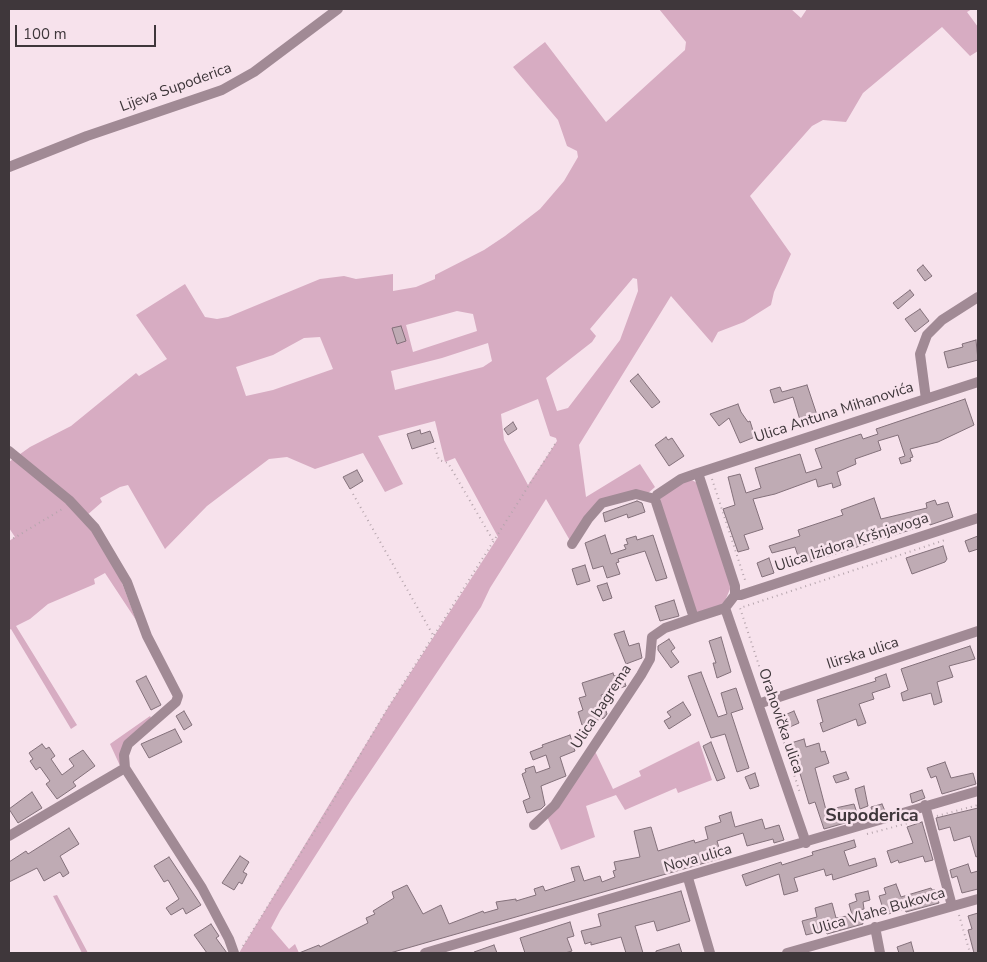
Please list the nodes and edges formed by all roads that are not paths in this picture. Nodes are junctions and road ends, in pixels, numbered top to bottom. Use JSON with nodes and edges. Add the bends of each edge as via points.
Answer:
{"nodes":[{"id":1,"x":338,"y":9,"type":"edge"},
{"id":2,"x":9,"y":168,"type":"edge"},
{"id":3,"x":978,"y":297,"type":"edge"},
{"id":4,"x":978,"y":382,"type":"edge"},
{"id":5,"x":926,"y":399,"type":"junction"},
{"id":6,"x":9,"y":451,"type":"edge"},
{"id":7,"x":698,"y":473,"type":"junction"},
{"id":8,"x":655,"y":499,"type":"junction"},
{"id":9,"x":978,"y":518,"type":"edge"},
{"id":10,"x":572,"y":544,"type":"dead end"},
{"id":11,"x":735,"y":595,"type":"junction"},
{"id":12,"x":725,"y":608,"type":"junction"},
{"id":13,"x":694,"y":618,"type":"junction"},
{"id":14,"x":978,"y":631,"type":"edge"},
{"id":15,"x":758,"y":704,"type":"junction"},
{"id":16,"x":121,"y":771,"type":"junction"},
{"id":17,"x":978,"y":791,"type":"edge"},
{"id":18,"x":925,"y":805,"type":"junction"},
{"id":19,"x":534,"y":825,"type":"dead end"},
{"id":20,"x":9,"y":836,"type":"edge"},
{"id":21,"x":806,"y":843,"type":"junction"},
{"id":22,"x":688,"y":878,"type":"junction"},
{"id":23,"x":978,"y":899,"type":"edge"},
{"id":24,"x":955,"y":909,"type":"junction"},
{"id":25,"x":876,"y":927,"type":"junction"},
{"id":26,"x":238,"y":951,"type":"edge"},
{"id":27,"x":425,"y":953,"type":"edge"},
{"id":28,"x":710,"y":953,"type":"edge"},
{"id":29,"x":787,"y":953,"type":"edge"},
{"id":30,"x":880,"y":953,"type":"edge"}],
"edges":[{"from":1,"to":2,"type":"street","name":"Lijeva Supoderica","via":[[254,72],[222,90],[87,136]]},
{"from":3,"to":5,"type":"street","via":[[942,320],[927,335],[920,354]]},
{"from":4,"to":5,"type":"street","name":"Ulica Antuna Mihanovića"},
{"from":5,"to":7,"type":"street","name":"Ulica Antuna Mihanovića"},
{"from":6,"to":16,"type":"street","via":[[76,507],[95,528],[127,582],[147,636],[178,696],[176,702],[128,744]]},
{"from":7,"to":8,"type":"street","via":[[657,494]]},
{"from":7,"to":11,"type":"street","via":[[733,578]]},
{"from":8,"to":10,"type":"street","via":[[636,494],[602,504]]},
{"from":8,"to":13,"type":"street"},
{"from":9,"to":11,"type":"street","name":"Ulica Izidora Kršnjavoga"},
{"from":11,"to":12,"type":"street"},
{"from":12,"to":13,"type":"street"},
{"from":12,"to":15,"type":"street","name":"Orahovička ulica"},
{"from":13,"to":19,"type":"street","name":"Ulica bagrema","via":[[665,628],[652,637],[650,659],[642,675],[555,805]]},
{"from":14,"to":15,"type":"street","name":"Ilirska ulica"},
{"from":15,"to":21,"type":"street","name":"Orahovička ulica"},
{"from":16,"to":20,"type":"street"},
{"from":16,"to":26,"type":"street","via":[[202,888]]},
{"from":17,"to":18,"type":"street","name":"Nova ulica"},
{"from":18,"to":21,"type":"street","name":"Nova ulica"},
{"from":18,"to":24,"type":"street"},
{"from":21,"to":22,"type":"street","name":"Nova ulica"},
{"from":22,"to":27,"type":"street","name":"Nova ulica"},
{"from":22,"to":28,"type":"street"},
{"from":23,"to":24,"type":"street","name":"Ulica Vlahe Bukovca"},
{"from":24,"to":25,"type":"street","name":"Ulica Vlahe Bukovca"},
{"from":25,"to":29,"type":"street","name":"Ulica Vlahe Bukovca"},
{"from":25,"to":30,"type":"street"}]}
